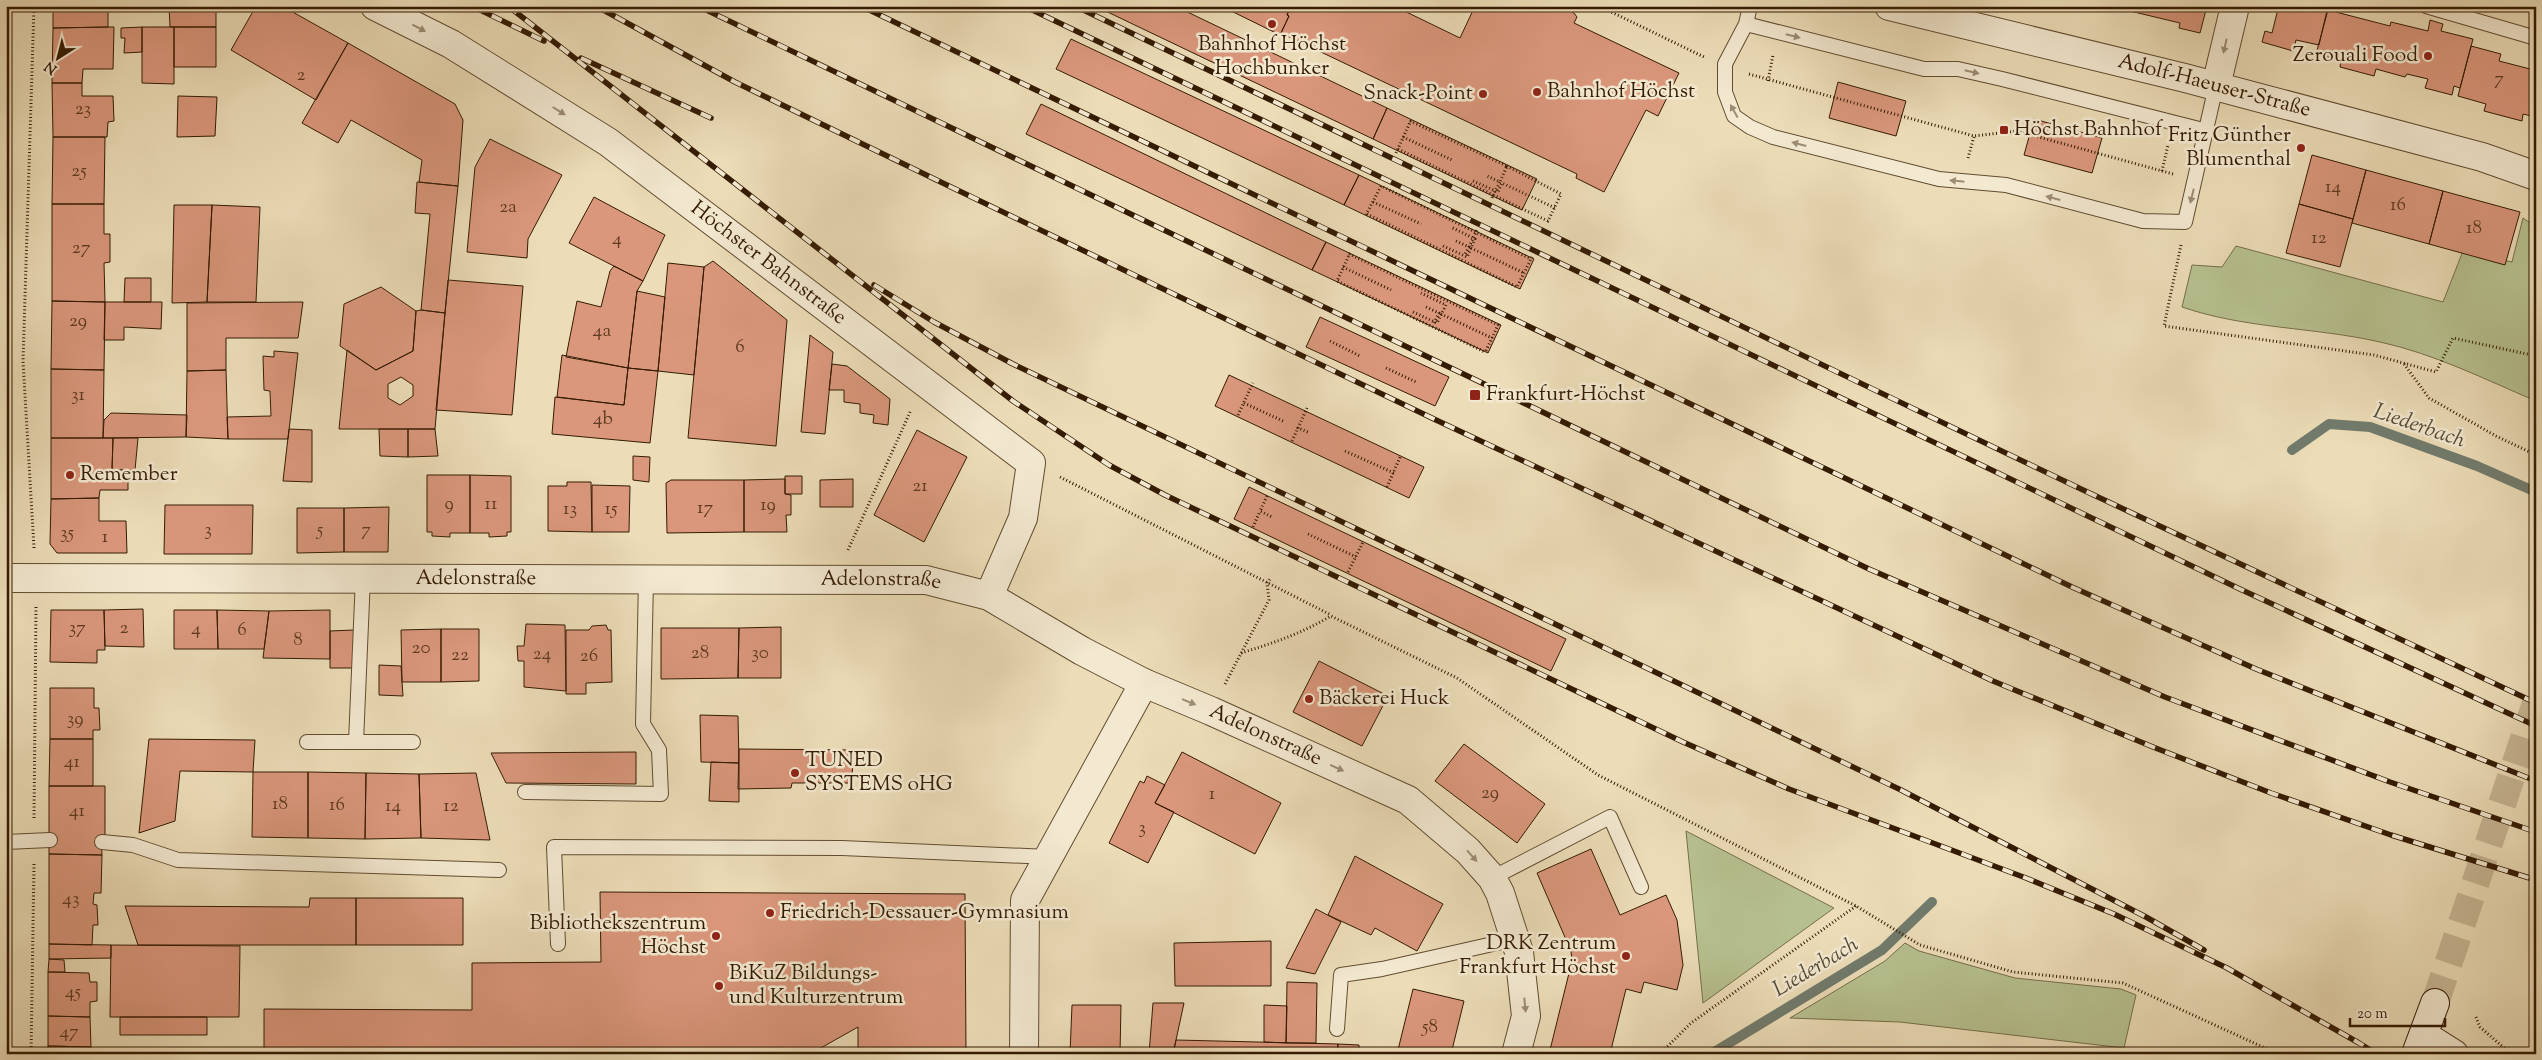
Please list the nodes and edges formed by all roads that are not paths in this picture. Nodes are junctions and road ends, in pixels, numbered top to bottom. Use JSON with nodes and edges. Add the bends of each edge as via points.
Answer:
{"nodes":[{"id":1,"x":376,"y":6,"type":"edge"},
{"id":2,"x":1750,"y":6,"type":"edge"},
{"id":3,"x":1889,"y":6,"type":"edge"},
{"id":4,"x":2235,"y":6,"type":"edge"},
{"id":5,"x":2426,"y":6,"type":"edge"},
{"id":6,"x":1746,"y":24,"type":"junction"},
{"id":7,"x":2536,"y":38,"type":"edge"},
{"id":8,"x":2216,"y":86,"type":"junction"},
{"id":9,"x":2207,"y":131,"type":"junction"},
{"id":10,"x":2536,"y":176,"type":"edge"},
{"id":11,"x":363,"y":577,"type":"junction"},
{"id":12,"x":6,"y":578,"type":"edge"},
{"id":13,"x":646,"y":579,"type":"junction"},
{"id":14,"x":989,"y":596,"type":"junction"},
{"id":15,"x":1144,"y":683,"type":"junction"},
{"id":16,"x":307,"y":742,"type":"dead end"},
{"id":17,"x":356,"y":742,"type":"junction"},
{"id":18,"x":414,"y":742,"type":"dead end"},
{"id":19,"x":526,"y":792,"type":"dead end"},
{"id":20,"x":50,"y":840,"type":"dead end"},
{"id":21,"x":6,"y":842,"type":"edge"},
{"id":22,"x":102,"y":842,"type":"dead end"},
{"id":23,"x":1049,"y":857,"type":"junction"},
{"id":24,"x":499,"y":870,"type":"dead end"},
{"id":25,"x":1492,"y":878,"type":"junction"},
{"id":26,"x":1641,"y":888,"type":"dead end"},
{"id":27,"x":1515,"y":939,"type":"junction"},
{"id":28,"x":558,"y":944,"type":"dead end"},
{"id":29,"x":2435,"y":1003,"type":"tunnel mouth"},
{"id":30,"x":1337,"y":1029,"type":"dead end"},
{"id":31,"x":2420,"y":1045,"type":"edge"},
{"id":32,"x":1024,"y":1054,"type":"edge"},
{"id":33,"x":1516,"y":1054,"type":"edge"},
{"id":34,"x":2454,"y":1054,"type":"edge"}],
"edges":[{"from":1,"to":14,"type":"street","name":"Höchster Bahnstraße","one_way":true,"via":[[451,44],[608,142],[1031,463],[1024,518]]},
{"from":2,"to":6,"type":"lane"},
{"from":3,"to":8,"type":"street","name":"Adolf-Haeuser-Straße"},
{"from":4,"to":8,"type":"street","one_way":true},
{"from":5,"to":7,"type":"lane"},
{"from":6,"to":9,"type":"lane","one_way":true,"via":[[1924,69],[1958,69],[2002,79]]},
{"from":9,"to":6,"type":"lane","one_way":true,"via":[[2185,222],[2142,221],[2006,185],[1939,179],[1773,137],[1734,116],[1725,92],[1725,64]]},
{"from":8,"to":9,"type":"lane"},
{"from":8,"to":10,"type":"street","name":"Adolf-Haeuser-Straße","via":[[2482,157]]},
{"from":11,"to":12,"type":"street","name":"Adelonstraße"},
{"from":11,"to":13,"type":"street","name":"Adelonstraße"},
{"from":11,"to":17,"type":"lane"},
{"from":13,"to":14,"type":"street","name":"Adelonstraße","via":[[926,580]]},
{"from":13,"to":19,"type":"lane","via":[[643,724],[659,750],[661,794]]},
{"from":14,"to":15,"type":"street","name":"Adelonstraße"},
{"from":15,"to":23,"type":"street"},
{"from":15,"to":25,"type":"street","name":"Adelonstraße","one_way":true,"via":[[1408,800],[1468,851]]},
{"from":16,"to":17,"type":"lane"},
{"from":17,"to":18,"type":"lane"},
{"from":20,"to":21,"type":"lane"},
{"from":22,"to":24,"type":"lane","via":[[133,845],[178,860]]},
{"from":23,"to":28,"type":"lane","via":[[842,848],[554,847]]},
{"from":23,"to":32,"type":"street","via":[[1025,900]]},
{"from":25,"to":26,"type":"lane","via":[[1610,817]]},
{"from":25,"to":27,"type":"street","name":"Adelonstraße"},
{"from":27,"to":30,"type":"lane","via":[[1341,975]]},
{"from":27,"to":33,"type":"street","name":"Adelonstraße","one_way":true,"via":[[1526,1016]]},
{"from":29,"to":31,"type":"street"},
{"from":31,"to":34,"type":"street"}]}
